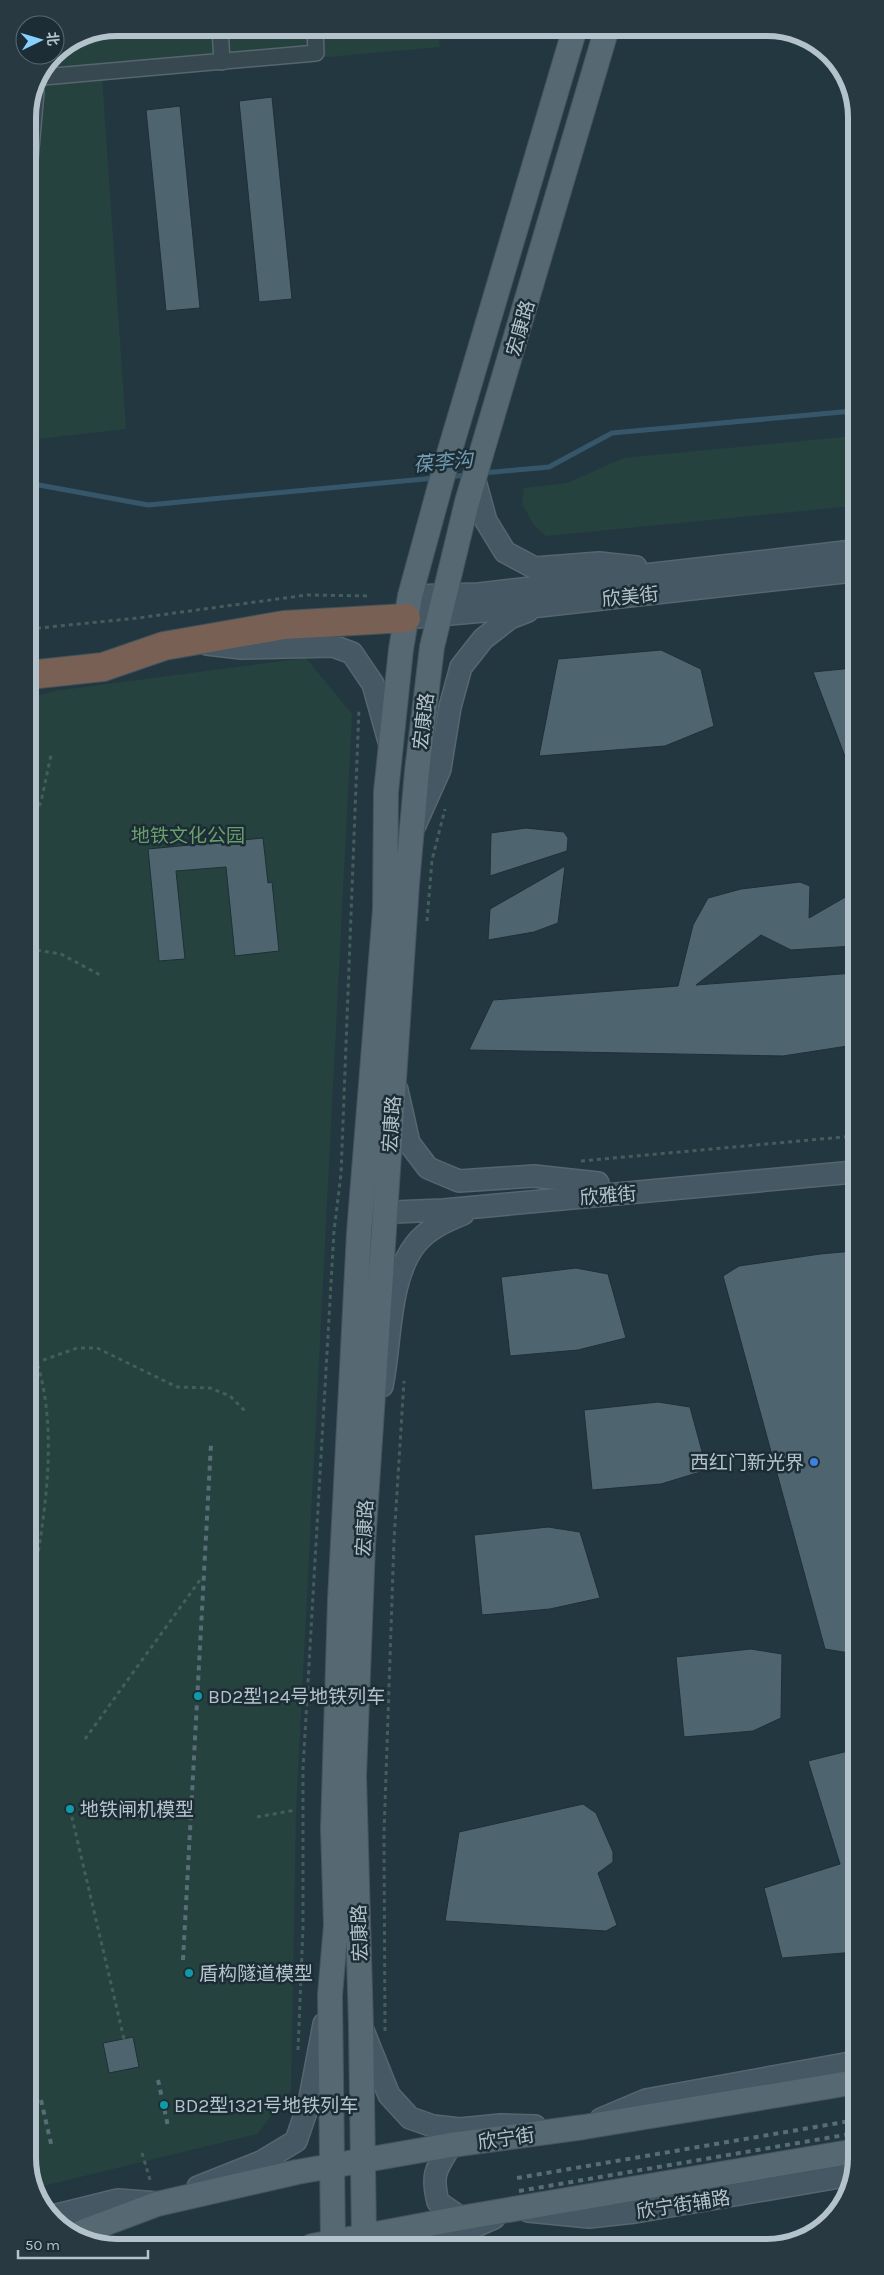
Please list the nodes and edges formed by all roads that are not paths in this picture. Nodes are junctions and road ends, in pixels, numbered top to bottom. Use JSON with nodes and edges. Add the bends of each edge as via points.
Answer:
{"nodes":[{"id":1,"x":220,"y":36,"type":"edge"},
{"id":2,"x":315,"y":36,"type":"edge"},
{"id":3,"x":573,"y":36,"type":"edge"},
{"id":4,"x":605,"y":36,"type":"edge"},
{"id":5,"x":222,"y":62,"type":"junction"},
{"id":6,"x":48,"y":77,"type":"edge"},
{"id":7,"x":471,"y":492,"type":"junction"},
{"id":8,"x":848,"y":552,"type":"edge"},
{"id":9,"x":670,"y":572,"type":"junction"},
{"id":10,"x":848,"y":572,"type":"edge"},
{"id":11,"x":442,"y":604,"type":"junction"},
{"id":12,"x":540,"y":606,"type":"junction"},
{"id":13,"x":408,"y":607,"type":"junction"},
{"id":14,"x":192,"y":642,"type":"junction"},
{"id":15,"x":36,"y":674,"type":"edge"},
{"id":16,"x":391,"y":748,"type":"junction"},
{"id":17,"x":411,"y":835,"type":"junction"},
{"id":18,"x":394,"y":1074,"type":"junction"},
{"id":19,"x":848,"y":1159,"type":"edge"},
{"id":20,"x":848,"y":1173,"type":"edge"},
{"id":21,"x":598,"y":1183,"type":"junction"},
{"id":22,"x":479,"y":1207,"type":"junction"},
{"id":23,"x":386,"y":1208,"type":"junction"},
{"id":24,"x":361,"y":1209,"type":"junction"},
{"id":25,"x":369,"y":1455,"type":"junction"},
{"id":26,"x":330,"y":1995,"type":"junction"},
{"id":27,"x":362,"y":2026,"type":"junction"},
{"id":28,"x":848,"y":2063,"type":"edge"},
{"id":29,"x":848,"y":2083,"type":"edge"},
{"id":30,"x":584,"y":2127,"type":"junction"},
{"id":31,"x":451,"y":2145,"type":"junction"},
{"id":32,"x":848,"y":2152,"type":"edge"},
{"id":33,"x":361,"y":2160,"type":"junction"},
{"id":34,"x":333,"y":2166,"type":"junction"},
{"id":35,"x":845,"y":2176,"type":"edge"},
{"id":36,"x":706,"y":2177,"type":"junction"},
{"id":37,"x":801,"y":2184,"type":"junction"},
{"id":38,"x":157,"y":2204,"type":"junction"},
{"id":39,"x":515,"y":2210,"type":"junction"},
{"id":40,"x":60,"y":2214,"type":"edge"},
{"id":41,"x":461,"y":2218,"type":"junction"},
{"id":42,"x":83,"y":2232,"type":"edge"},
{"id":43,"x":327,"y":2239,"type":"edge"},
{"id":44,"x":364,"y":2239,"type":"edge"},
{"id":45,"x":372,"y":2239,"type":"edge"},
{"id":46,"x":446,"y":2239,"type":"edge"}],
"edges":[{"from":1,"to":5,"type":"street"},
{"from":2,"to":5,"type":"street","via":[[316,53]]},
{"from":3,"to":13,"type":"main road","name":"宏康路","via":[[434,506]]},
{"from":4,"to":7,"type":"main road","name":"宏康路"},
{"from":5,"to":6,"type":"street"},
{"from":7,"to":9,"type":"street","via":[[506,552],[535,568],[599,563]]},
{"from":7,"to":11,"type":"main road","name":"宏康路"},
{"from":8,"to":9,"type":"street","name":"欣美街"},
{"from":9,"to":11,"type":"street","name":"欣美街","via":[[479,594]]},
{"from":10,"to":12,"type":"street","name":"欣美街"},
{"from":11,"to":12,"type":"street","name":"欣美街"},
{"from":11,"to":13,"type":"street","name":"欣美街"},
{"from":11,"to":17,"type":"main road","name":"宏康路","via":[[430,666]]},
{"from":12,"to":17,"type":"street","via":[[510,618],[483,639],[461,667],[450,707],[440,769]]},
{"from":13,"to":14,"type":"highway"},
{"from":13,"to":16,"type":"main road","name":"宏康路"},
{"from":14,"to":15,"type":"highway","via":[[164,646],[103,666]]},
{"from":14,"to":16,"type":"street","via":[[241,648],[333,646],[352,653],[373,684]]},
{"from":16,"to":24,"type":"main road","name":"宏康路","via":[[386,792],[384,910]]},
{"from":17,"to":18,"type":"main road","name":"宏康路"},
{"from":18,"to":21,"type":"street","via":[[409,1143],[428,1168],[459,1182],[534,1176]]},
{"from":18,"to":23,"type":"main road","name":"宏康路"},
{"from":19,"to":21,"type":"street","name":"欣雅街"},
{"from":20,"to":22,"type":"street","name":"欣雅街"},
{"from":21,"to":23,"type":"street","name":"欣雅街"},
{"from":22,"to":23,"type":"street","name":"欣雅街"},
{"from":22,"to":25,"type":"street","via":[[440,1223],[416,1243],[404,1261],[394,1300],[386,1368]]},
{"from":23,"to":24,"type":"street","name":"欣雅街"},
{"from":23,"to":25,"type":"main road","name":"宏康路"},
{"from":24,"to":26,"type":"main road","name":"宏康路","via":[[340,1600],[334,1829],[336,1925]]},
{"from":25,"to":27,"type":"main road","name":"宏康路","via":[[354,1776]]},
{"from":26,"to":34,"type":"main road","name":"宏康路"},
{"from":26,"to":38,"type":"street","via":[[309,2103],[296,2141],[261,2162]]},
{"from":27,"to":30,"type":"street","via":[[389,2095],[410,2118],[433,2126],[460,2129],[501,2125]]},
{"from":27,"to":33,"type":"main road","name":"宏康路"},
{"from":28,"to":30,"type":"street","via":[[646,2100]]},
{"from":29,"to":30,"type":"main road","name":"欣宁街"},
{"from":30,"to":31,"type":"main road","name":"欣宁街"},
{"from":31,"to":33,"type":"main road","name":"欣宁街"},
{"from":31,"to":41,"type":"street","via":[[435,2171],[435,2189],[438,2202]]},
{"from":32,"to":36,"type":"main road"},
{"from":33,"to":34,"type":"main road","name":"欣宁街"},
{"from":33,"to":44,"type":"main road","name":"宏康路"},
{"from":34,"to":38,"type":"main road","name":"欣宁街"},
{"from":34,"to":43,"type":"main road","name":"宏康路"},
{"from":35,"to":37,"type":"street","name":"欣宁街辅路"},
{"from":36,"to":37,"type":"street"},
{"from":36,"to":39,"type":"main road"},
{"from":37,"to":39,"type":"street","name":"欣宁街辅路","via":[[589,2217]]},
{"from":38,"to":40,"type":"street","name":"欣宁街","via":[[118,2200]]},
{"from":38,"to":42,"type":"main road","name":"欣宁街"},
{"from":39,"to":41,"type":"main road"},
{"from":39,"to":46,"type":"street"},
{"from":41,"to":45,"type":"main road"}]}
